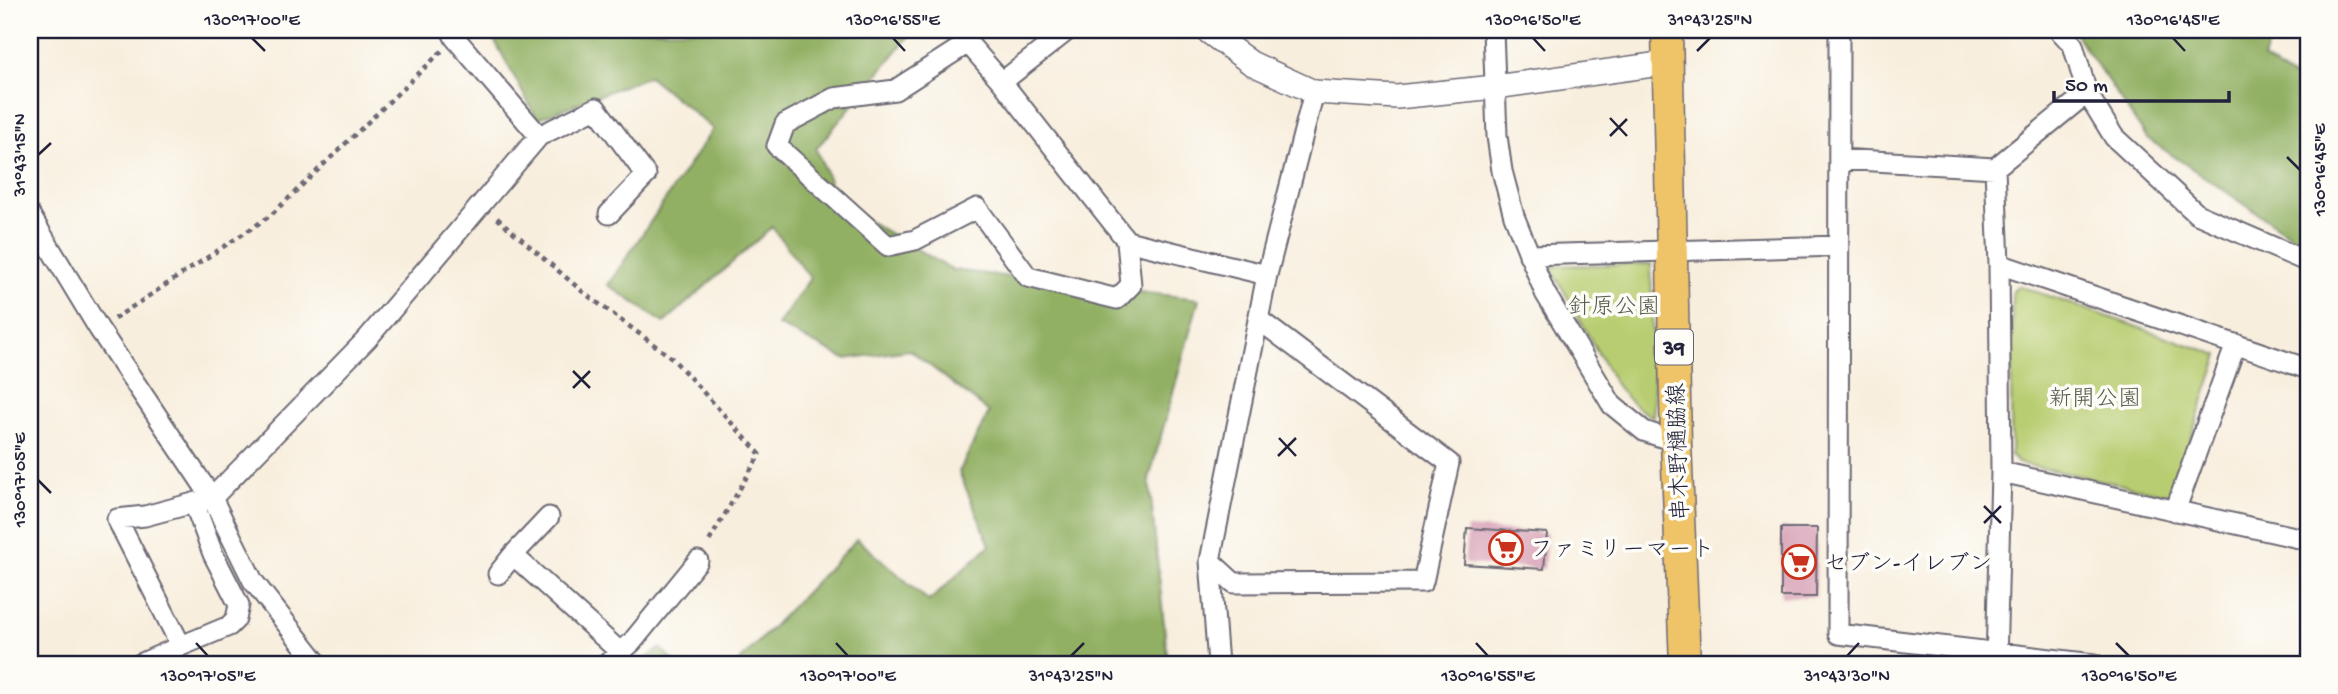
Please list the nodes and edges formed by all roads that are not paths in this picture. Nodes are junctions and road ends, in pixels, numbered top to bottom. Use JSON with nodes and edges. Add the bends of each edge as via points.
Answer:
{"nodes":[{"id":1,"x":1068,"y":30,"type":"edge"},
{"id":2,"x":1206,"y":30,"type":"edge"},
{"id":3,"x":1493,"y":30,"type":"edge"},
{"id":4,"x":1667,"y":30,"type":"edge"},
{"id":5,"x":1839,"y":30,"type":"edge"},
{"id":6,"x":2059,"y":30,"type":"edge"},
{"id":7,"x":453,"y":34,"type":"edge"},
{"id":8,"x":1667,"y":63,"type":"junction"},
{"id":9,"x":1002,"y":82,"type":"junction"},
{"id":10,"x":1495,"y":87,"type":"junction"},
{"id":11,"x":1314,"y":92,"type":"junction"},
{"id":12,"x":2087,"y":93,"type":"junction"},
{"id":13,"x":539,"y":136,"type":"junction"},
{"id":14,"x":1839,"y":159,"type":"junction"},
{"id":15,"x":1995,"y":168,"type":"junction"},
{"id":16,"x":609,"y":214,"type":"dead end"},
{"id":17,"x":30,"y":215,"type":"edge"},
{"id":18,"x":1127,"y":241,"type":"junction"},
{"id":19,"x":1838,"y":246,"type":"junction"},
{"id":20,"x":1672,"y":251,"type":"junction"},
{"id":21,"x":1529,"y":255,"type":"junction"},
{"id":22,"x":2308,"y":262,"type":"edge"},
{"id":23,"x":1999,"y":264,"type":"junction"},
{"id":24,"x":1267,"y":275,"type":"junction"},
{"id":25,"x":1258,"y":319,"type":"junction"},
{"id":26,"x":2236,"y":344,"type":"junction"},
{"id":27,"x":2308,"y":369,"type":"edge"},
{"id":28,"x":1676,"y":442,"type":"junction"},
{"id":29,"x":2001,"y":472,"type":"junction"},
{"id":30,"x":203,"y":500,"type":"junction"},
{"id":31,"x":2175,"y":511,"type":"junction"},
{"id":32,"x":549,"y":517,"type":"dead end"},
{"id":33,"x":2308,"y":540,"type":"edge"},
{"id":34,"x":513,"y":555,"type":"junction"},
{"id":35,"x":698,"y":561,"type":"road end"},
{"id":36,"x":1210,"y":561,"type":"junction"},
{"id":37,"x":498,"y":574,"type":"dead end"},
{"id":38,"x":181,"y":646,"type":"junction"},
{"id":39,"x":614,"y":658,"type":"edge"},
{"id":40,"x":1997,"y":658,"type":"edge"},
{"id":41,"x":140,"y":664,"type":"edge"},
{"id":42,"x":318,"y":664,"type":"edge"},
{"id":43,"x":1218,"y":664,"type":"edge"},
{"id":44,"x":1685,"y":664,"type":"edge"},
{"id":45,"x":2095,"y":664,"type":"edge"}],
"edges":[{"from":1,"to":9,"type":"street"},
{"from":2,"to":11,"type":"street","via":[[1251,63]]},
{"from":3,"to":10,"type":"street"},
{"from":4,"to":8,"type":"main road","name":"串木野樋脇線","number":"39"},
{"from":5,"to":14,"type":"street"},
{"from":6,"to":12,"type":"street","via":[[2073,45]]},
{"from":7,"to":13,"type":"street"},
{"from":8,"to":10,"type":"street"},
{"from":8,"to":20,"type":"main road","name":"串木野樋脇線","number":"39"},
{"from":9,"to":18,"type":"street"},
{"from":9,"to":18,"type":"street","via":[[968,43],[895,90],[834,98],[785,124],[777,146],[888,246],[915,240],[977,208],[1028,277],[1116,299],[1131,285]]},
{"from":10,"to":11,"type":"street","via":[[1397,97]]},
{"from":10,"to":21,"type":"street","via":[[1502,170]]},
{"from":11,"to":24,"type":"street"},
{"from":12,"to":15,"type":"street"},
{"from":12,"to":22,"type":"street","via":[[2114,137],[2197,214]]},
{"from":13,"to":16,"type":"street","via":[[596,108],[646,175]]},
{"from":13,"to":30,"type":"street","via":[[367,339]]},
{"from":14,"to":15,"type":"street"},
{"from":14,"to":19,"type":"street"},
{"from":15,"to":23,"type":"street"},
{"from":17,"to":30,"type":"street"},
{"from":18,"to":24,"type":"street"},
{"from":19,"to":20,"type":"street"},
{"from":19,"to":40,"type":"street","via":[[1838,634]]},
{"from":20,"to":21,"type":"street"},
{"from":20,"to":28,"type":"main road","name":"串木野樋脇線","number":"39"},
{"from":21,"to":28,"type":"street","via":[[1545,293],[1612,405],[1644,431]]},
{"from":23,"to":26,"type":"street"},
{"from":23,"to":29,"type":"street"},
{"from":24,"to":25,"type":"street"},
{"from":25,"to":36,"type":"street"},
{"from":25,"to":36,"type":"street","via":[[1449,463],[1423,582],[1234,583]]},
{"from":26,"to":27,"type":"street"},
{"from":26,"to":31,"type":"street"},
{"from":28,"to":44,"type":"main road","name":"串木野樋脇線","number":"39"},
{"from":29,"to":31,"type":"street"},
{"from":29,"to":40,"type":"street"},
{"from":30,"to":38,"type":"street","via":[[213,554],[239,605],[229,626]]},
{"from":30,"to":38,"type":"street","via":[[117,519]]},
{"from":30,"to":42,"type":"street","via":[[253,581]]},
{"from":31,"to":33,"type":"street"},
{"from":32,"to":34,"type":"street"},
{"from":34,"to":37,"type":"street"},
{"from":34,"to":39,"type":"street"},
{"from":35,"to":39,"type":"street"},
{"from":36,"to":43,"type":"street"},
{"from":38,"to":41,"type":"street"},
{"from":40,"to":45,"type":"street"}]}
